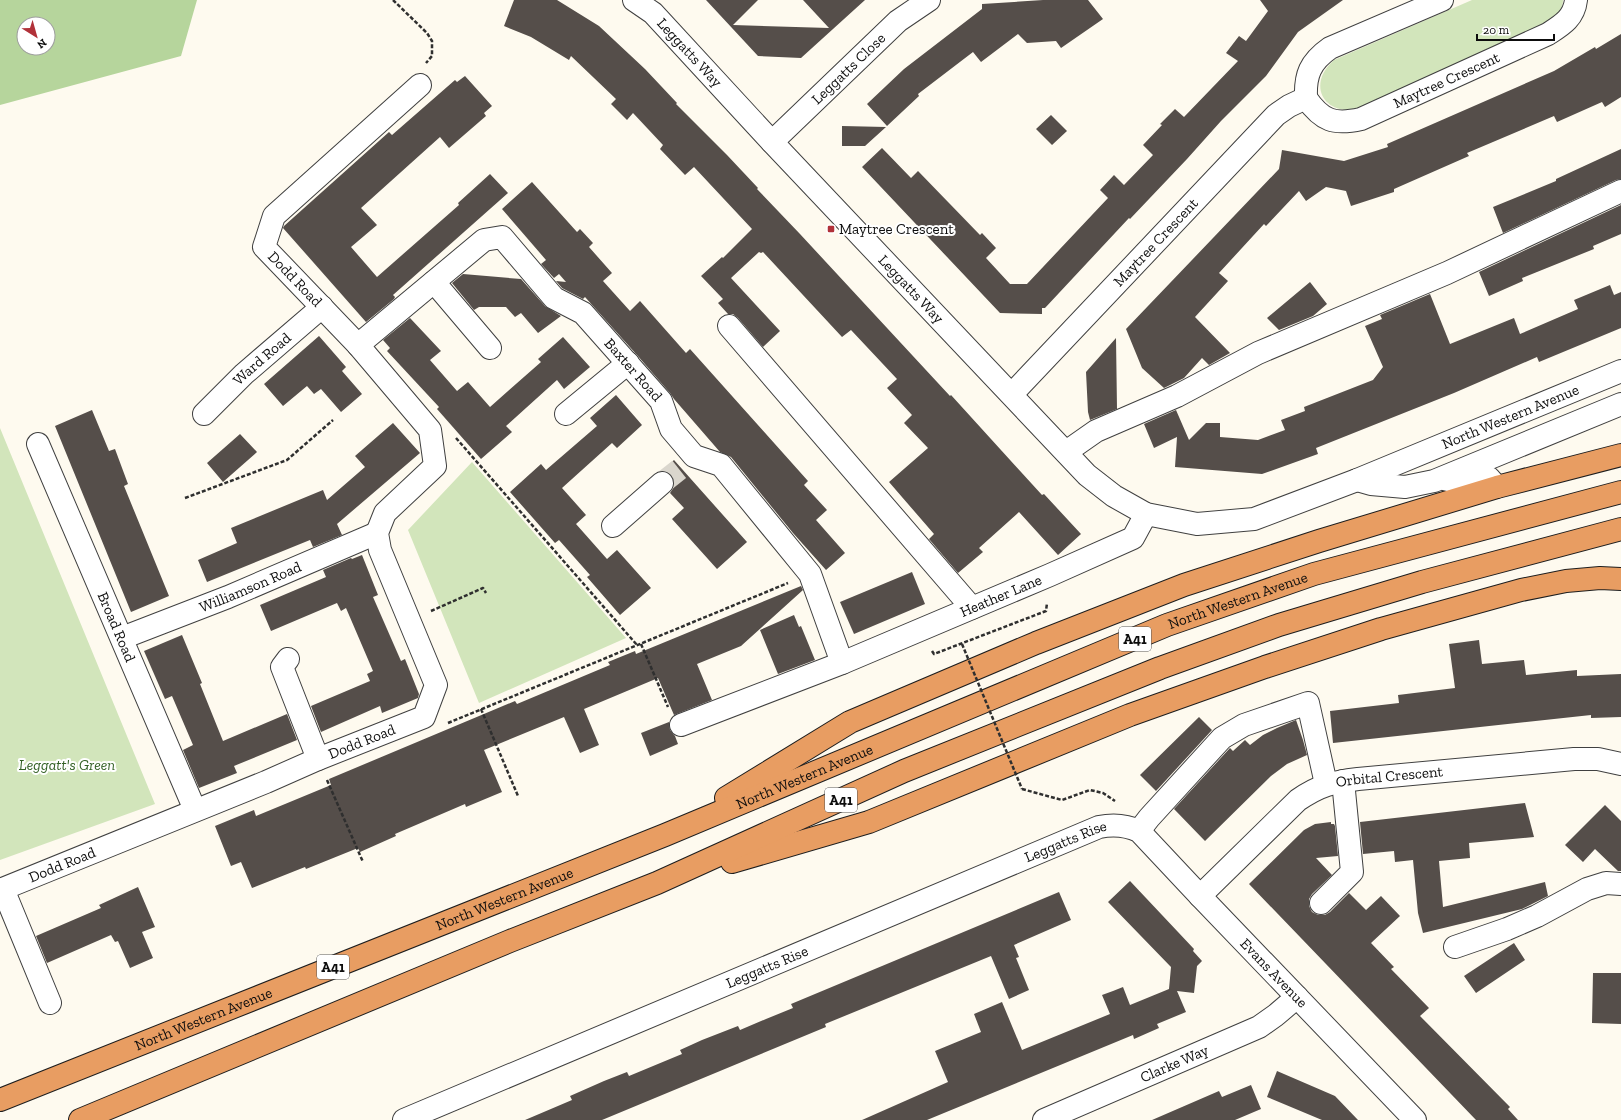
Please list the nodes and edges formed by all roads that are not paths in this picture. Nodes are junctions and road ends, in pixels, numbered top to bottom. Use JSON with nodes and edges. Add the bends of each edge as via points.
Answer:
{"nodes":[{"id":1,"x":634,"y":0,"type":"edge"},
{"id":2,"x":929,"y":0,"type":"edge"},
{"id":3,"x":1442,"y":0,"type":"edge"},
{"id":4,"x":1576,"y":0,"type":"edge"},
{"id":5,"x":420,"y":85,"type":"road end"},
{"id":6,"x":1306,"y":98,"type":"junction"},
{"id":7,"x":772,"y":142,"type":"junction"},
{"id":8,"x":1621,"y":191,"type":"edge"},
{"id":9,"x":434,"y":282,"type":"junction"},
{"id":10,"x":322,"y":307,"type":"junction"},
{"id":11,"x":729,"y":326,"type":"dead end"},
{"id":12,"x":358,"y":345,"type":"junction"},
{"id":13,"x":490,"y":348,"type":"dead end"},
{"id":14,"x":628,"y":363,"type":"junction"},
{"id":15,"x":1621,"y":371,"type":"edge"},
{"id":16,"x":1012,"y":394,"type":"junction"},
{"id":17,"x":1621,"y":404,"type":"edge"},
{"id":18,"x":204,"y":414,"type":"dead end"},
{"id":19,"x":566,"y":414,"type":"dead end"},
{"id":20,"x":38,"y":444,"type":"dead end"},
{"id":21,"x":1066,"y":452,"type":"junction"},
{"id":22,"x":1621,"y":455,"type":"edge"},
{"id":23,"x":1087,"y":475,"type":"joint"},
{"id":24,"x":1357,"y":480,"type":"junction"},
{"id":25,"x":1434,"y":481,"type":"junction"},
{"id":26,"x":662,"y":484,"type":"tunnel mouth"},
{"id":27,"x":1497,"y":487,"type":"junction"},
{"id":28,"x":1621,"y":492,"type":"edge"},
{"id":29,"x":1146,"y":514,"type":"junction"},
{"id":30,"x":613,"y":526,"type":"dead end"},
{"id":31,"x":1621,"y":529,"type":"edge"},
{"id":32,"x":377,"y":533,"type":"junction"},
{"id":33,"x":1621,"y":579,"type":"edge"},
{"id":34,"x":972,"y":608,"type":"junction"},
{"id":35,"x":122,"y":638,"type":"junction"},
{"id":36,"x":288,"y":659,"type":"dead end"},
{"id":37,"x":842,"y":662,"type":"junction"},
{"id":38,"x":681,"y":725,"type":"road end"},
{"id":39,"x":318,"y":759,"type":"junction"},
{"id":40,"x":1621,"y":764,"type":"edge"},
{"id":41,"x":1334,"y":783,"type":"junction"},
{"id":42,"x":195,"y":810,"type":"junction"},
{"id":43,"x":1135,"y":829,"type":"junction"},
{"id":44,"x":666,"y":835,"type":"junction"},
{"id":45,"x":657,"y":883,"type":"junction"},
{"id":46,"x":1621,"y":884,"type":"edge"},
{"id":47,"x":1,"y":889,"type":"edge"},
{"id":48,"x":1200,"y":896,"type":"junction"},
{"id":49,"x":1321,"y":903,"type":"dead end"},
{"id":50,"x":1454,"y":947,"type":"dead end"},
{"id":51,"x":1297,"y":997,"type":"junction"},
{"id":52,"x":50,"y":1003,"type":"dead end"},
{"id":53,"x":0,"y":1100,"type":"edge"},
{"id":54,"x":80,"y":1120,"type":"edge"},
{"id":55,"x":404,"y":1120,"type":"edge"},
{"id":56,"x":1044,"y":1120,"type":"edge"},
{"id":57,"x":1415,"y":1120,"type":"edge"}],
"edges":[{"from":1,"to":7,"type":"street","name":"Leggatts Way","via":[[653,13]]},
{"from":2,"to":7,"type":"street","name":"Leggatts Close","via":[[898,20]]},
{"from":3,"to":6,"type":"street","via":[[1330,48],[1320,55],[1308,74]]},
{"from":4,"to":6,"type":"street","name":"Maytree Crescent","via":[[1569,18],[1548,34],[1361,119],[1347,122],[1328,119],[1315,111]]},
{"from":5,"to":10,"type":"street","name":"Dodd Road","via":[[274,216],[264,247]]},
{"from":6,"to":16,"type":"street","name":"Maytree Crescent","via":[[1276,115]]},
{"from":7,"to":16,"type":"street","name":"Leggatts Way"},
{"from":8,"to":21,"type":"street","via":[[1447,273],[1258,353],[1177,396],[1096,431]]},
{"from":9,"to":12,"type":"street","name":"Baxter Road"},
{"from":9,"to":13,"type":"street"},
{"from":9,"to":14,"type":"street","name":"Baxter Road","via":[[484,240],[502,237],[554,298],[583,313]]},
{"from":10,"to":12,"type":"street","name":"Dodd Road"},
{"from":10,"to":18,"type":"street","name":"Ward Road","via":[[244,374]]},
{"from":11,"to":34,"type":"street"},
{"from":12,"to":32,"type":"street","name":"Dodd Road","via":[[430,430],[435,466],[385,513]]},
{"from":14,"to":19,"type":"street"},
{"from":14,"to":37,"type":"street","name":"Baxter Road","via":[[661,401],[671,429],[688,462],[721,465],[810,574]]},
{"from":15,"to":24,"type":"street","name":"North Western Avenue"},
{"from":16,"to":21,"type":"street","name":"Leggatts Way"},
{"from":17,"to":25,"type":"street"},
{"from":20,"to":35,"type":"street","name":"Broad Road"},
{"from":21,"to":23,"type":"street","name":"Leggatts Way"},
{"from":22,"to":27,"type":"highway"},
{"from":23,"to":29,"type":"street","name":"North Western Avenue","via":[[1114,496]]},
{"from":24,"to":25,"type":"street","via":[[1405,487]]},
{"from":24,"to":29,"type":"street","name":"North Western Avenue","via":[[1254,519],[1197,524]]},
{"from":25,"to":27,"type":"street","via":[[1489,478]]},
{"from":26,"to":30,"type":"street"},
{"from":27,"to":44,"type":"highway","via":[[1184,585],[1029,646],[850,722]]},
{"from":28,"to":44,"type":"highway","name":"North Western Avenue","number":"A41","via":[[1314,574],[1167,626]]},
{"from":29,"to":34,"type":"street","name":"Heather Lane","via":[[1133,538]]},
{"from":31,"to":45,"type":"highway","number":"A41","via":[[1279,625],[1160,668],[904,771]]},
{"from":32,"to":35,"type":"street","name":"Williamson Road","via":[[228,597]]},
{"from":32,"to":39,"type":"street","name":"Dodd Road","via":[[380,550],[436,685],[424,717]]},
{"from":33,"to":45,"type":"highway","via":[[1600,578],[1521,590],[1381,629],[1130,715],[869,822]]},
{"from":34,"to":37,"type":"street","name":"Heather Lane"},
{"from":35,"to":42,"type":"street","name":"Broad Road"},
{"from":36,"to":39,"type":"street","via":[[282,667]]},
{"from":37,"to":38,"type":"street","name":"Heather Lane"},
{"from":39,"to":42,"type":"street","name":"Dodd Road"},
{"from":40,"to":41,"type":"street","name":"Orbital Crescent","via":[[1598,759],[1574,759]]},
{"from":41,"to":43,"type":"street","via":[[1308,703],[1244,725],[1222,738],[1149,818]]},
{"from":41,"to":48,"type":"street","name":"Orbital Crescent","via":[[1312,791],[1298,800]]},
{"from":41,"to":49,"type":"street","via":[[1352,872]]},
{"from":42,"to":47,"type":"street","name":"Dodd Road"},
{"from":43,"to":48,"type":"street","name":"Evans Avenue"},
{"from":43,"to":55,"type":"street","name":"Leggatts Rise","via":[[1099,826]]},
{"from":44,"to":53,"type":"highway","name":"North Western Avenue","number":"A41"},
{"from":45,"to":54,"type":"highway","number":"A41","via":[[510,941]]},
{"from":46,"to":50,"type":"street","via":[[1606,883],[1587,889],[1537,916]]},
{"from":47,"to":52,"type":"street"},
{"from":48,"to":51,"type":"street","name":"Evans Avenue"},
{"from":51,"to":56,"type":"street","name":"Clarke Way","via":[[1259,1027]]},
{"from":51,"to":57,"type":"street","name":"Evans Avenue"}]}
